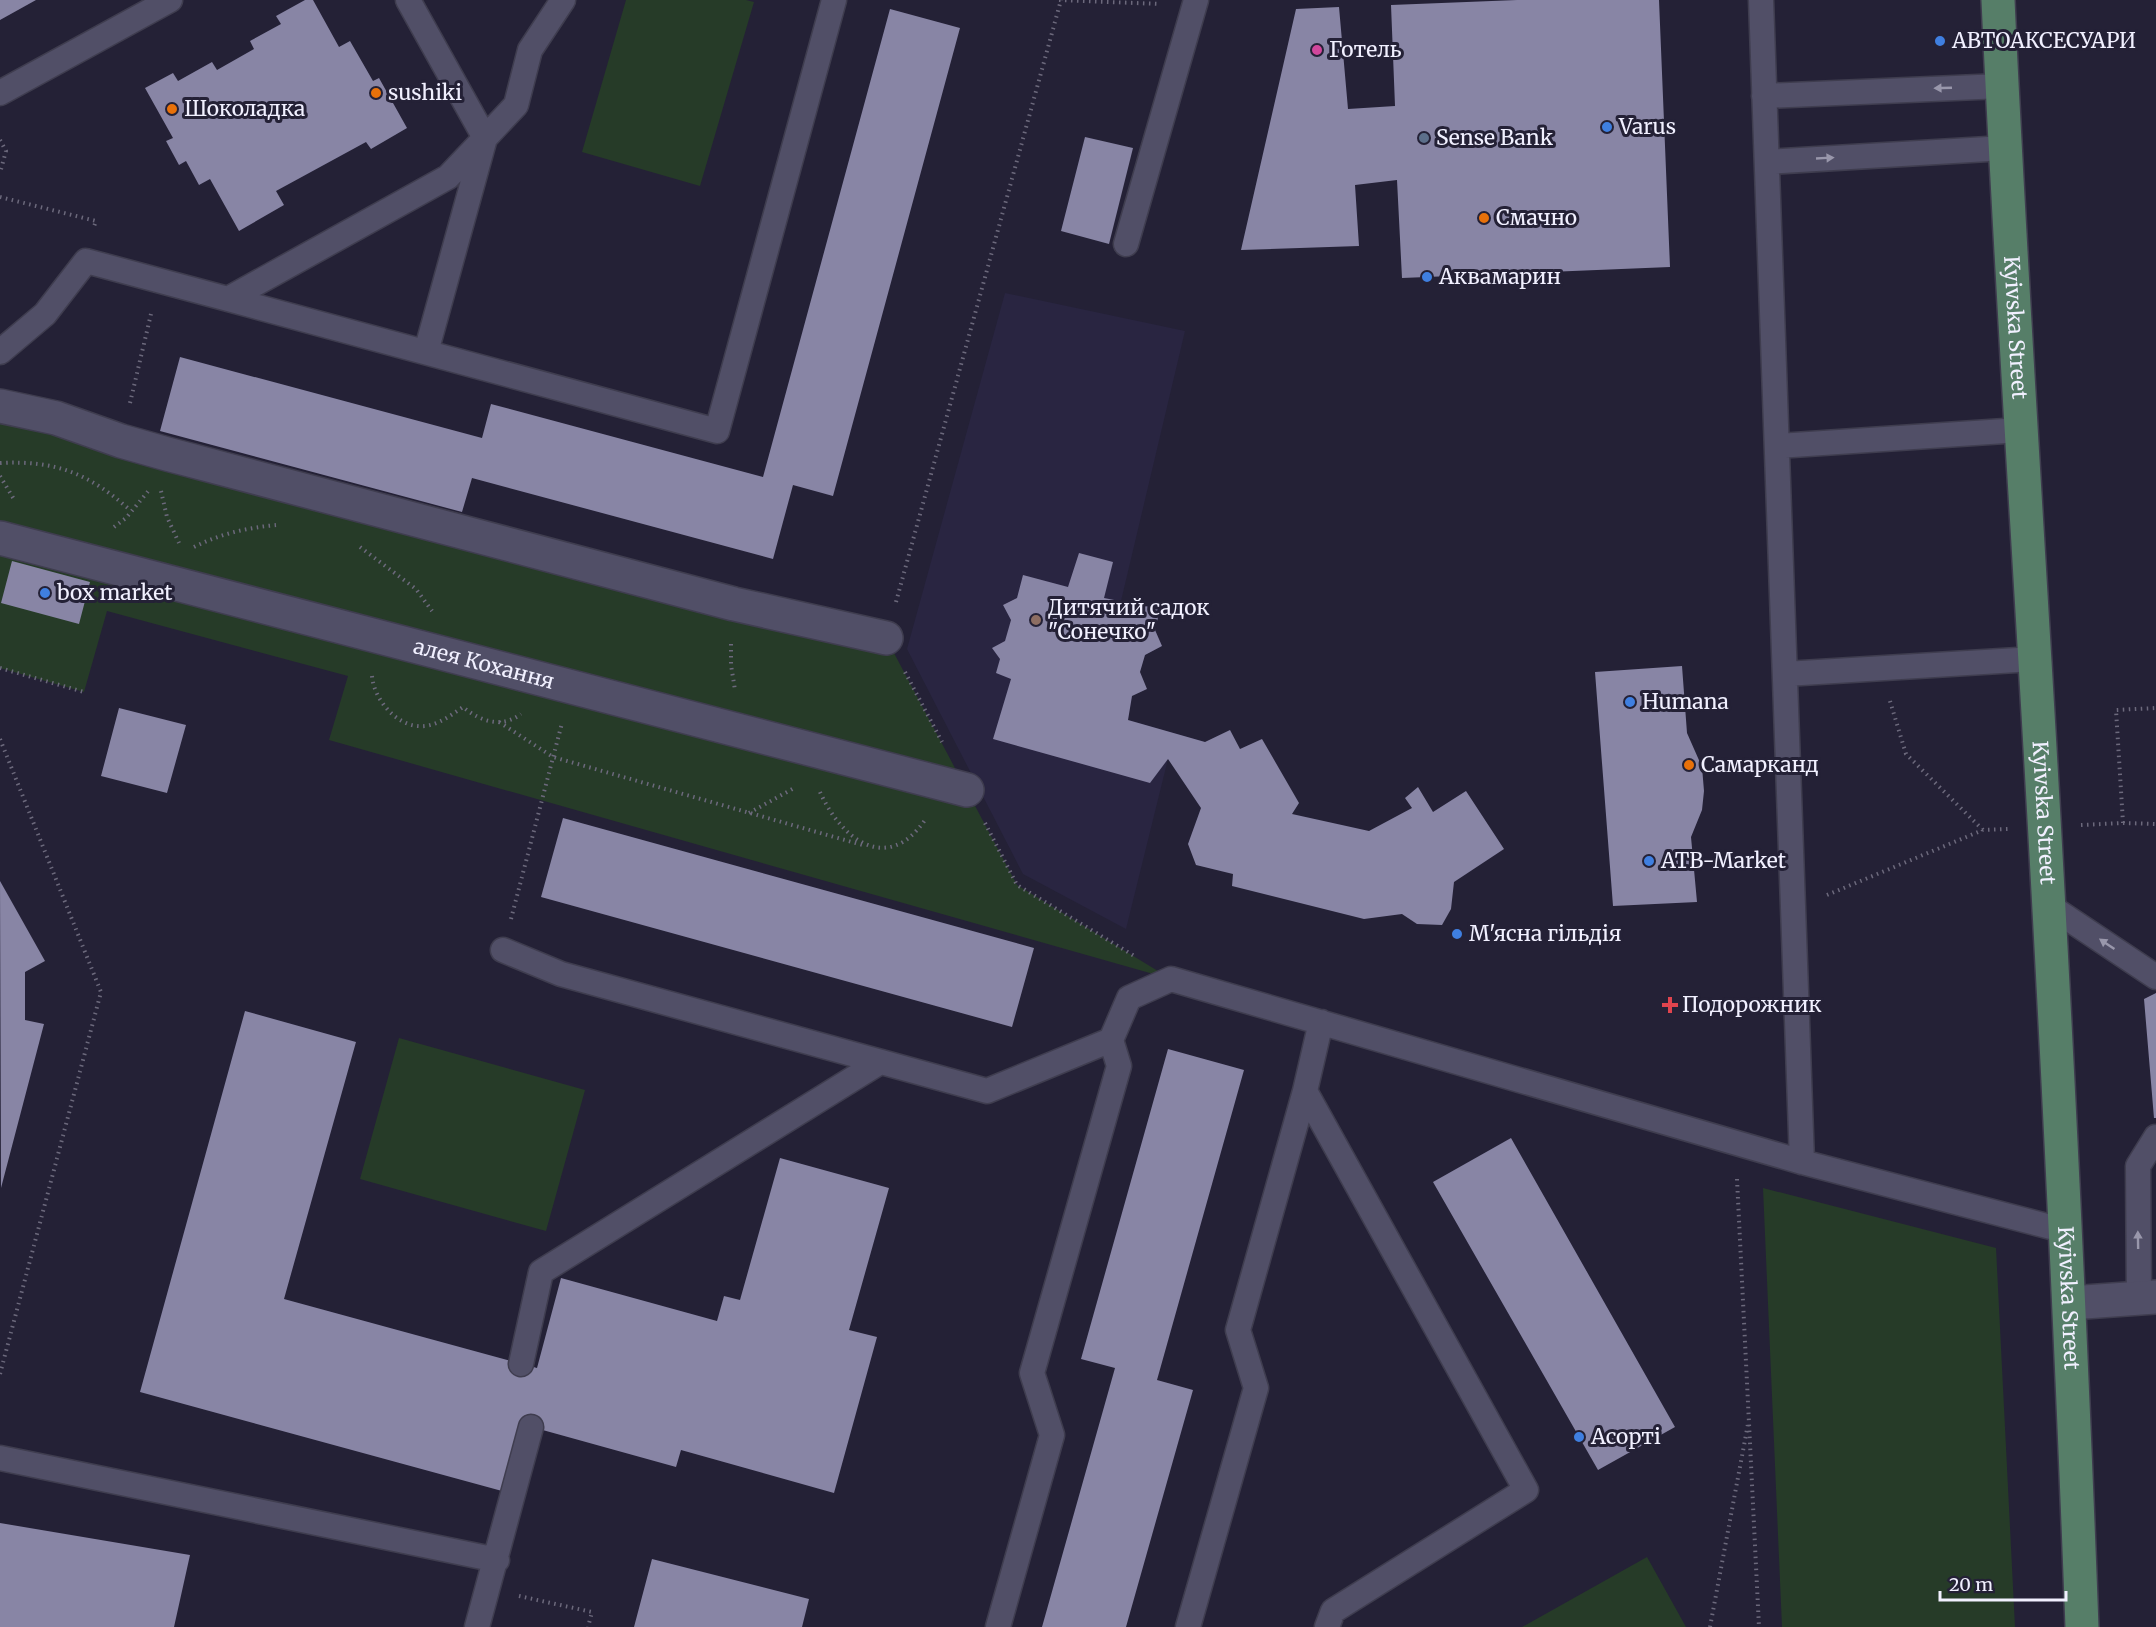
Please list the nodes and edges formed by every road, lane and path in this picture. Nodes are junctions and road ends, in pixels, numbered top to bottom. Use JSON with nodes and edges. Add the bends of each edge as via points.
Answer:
{"nodes":[{"id":1,"x":170,"y":0,"type":"edge"},
{"id":2,"x":408,"y":0,"type":"edge"},
{"id":3,"x":562,"y":0,"type":"edge"},
{"id":4,"x":834,"y":0,"type":"edge"},
{"id":5,"x":1060,"y":0,"type":"edge"},
{"id":6,"x":1761,"y":0,"type":"edge"},
{"id":7,"x":1998,"y":0,"type":"edge"},
{"id":8,"x":1195,"y":3,"type":"edge"},
{"id":9,"x":2002,"y":86,"type":"junction"},
{"id":10,"x":0,"y":93,"type":"edge"},
{"id":11,"x":1764,"y":96,"type":"junction"},
{"id":12,"x":484,"y":138,"type":"junction"},
{"id":13,"x":0,"y":140,"type":"edge"},
{"id":14,"x":2005,"y":148,"type":"junction"},
{"id":15,"x":1767,"y":162,"type":"junction"},
{"id":16,"x":0,"y":173,"type":"edge"},
{"id":17,"x":0,"y":197,"type":"edge"},
{"id":18,"x":1126,"y":244,"type":"dead end"},
{"id":19,"x":86,"y":261,"type":"junction"},
{"id":20,"x":159,"y":281,"type":"junction"},
{"id":21,"x":228,"y":299,"type":"junction"},
{"id":22,"x":0,"y":352,"type":"edge"},
{"id":23,"x":426,"y":352,"type":"junction"},
{"id":24,"x":0,"y":406,"type":"edge"},
{"id":25,"x":2020,"y":430,"type":"junction"},
{"id":26,"x":121,"y":441,"type":"junction"},
{"id":27,"x":1777,"y":446,"type":"junction"},
{"id":28,"x":167,"y":454,"type":"junction"},
{"id":29,"x":0,"y":462,"type":"edge"},
{"id":30,"x":131,"y":511,"type":"junction"},
{"id":31,"x":284,"y":524,"type":"dead end"},
{"id":32,"x":109,"y":530,"type":"dead end"},
{"id":33,"x":0,"y":538,"type":"edge"},
{"id":34,"x":351,"y":542,"type":"dead end"},
{"id":35,"x":185,"y":552,"type":"dead end"},
{"id":36,"x":381,"y":637,"type":"junction"},
{"id":37,"x":886,"y":638,"type":"junction"},
{"id":38,"x":455,"y":657,"type":"junction"},
{"id":39,"x":2035,"y":659,"type":"junction"},
{"id":40,"x":0,"y":668,"type":"edge"},
{"id":41,"x":1881,"y":669,"type":"junction"},
{"id":42,"x":1785,"y":674,"type":"junction"},
{"id":43,"x":558,"y":684,"type":"junction"},
{"id":44,"x":84,"y":693,"type":"dead end"},
{"id":45,"x":2156,"y":708,"type":"edge"},
{"id":46,"x":499,"y":722,"type":"junction"},
{"id":47,"x":0,"y":739,"type":"edge"},
{"id":48,"x":553,"y":757,"type":"junction"},
{"id":49,"x":802,"y":783,"type":"dead end"},
{"id":50,"x":967,"y":790,"type":"junction"},
{"id":51,"x":749,"y":813,"type":"junction"},
{"id":52,"x":2123,"y":822,"type":"junction"},
{"id":53,"x":2156,"y":824,"type":"edge"},
{"id":54,"x":2044,"y":827,"type":"junction"},
{"id":55,"x":1983,"y":830,"type":"junction"},
{"id":56,"x":874,"y":848,"type":"dead end"},
{"id":57,"x":2048,"y":905,"type":"junction"},
{"id":58,"x":1793,"y":909,"type":"junction"},
{"id":59,"x":503,"y":950,"type":"joint"},
{"id":60,"x":2156,"y":977,"type":"edge"},
{"id":61,"x":1171,"y":979,"type":"junction"},
{"id":62,"x":1321,"y":1022,"type":"junction"},
{"id":63,"x":1111,"y":1040,"type":"junction"},
{"id":64,"x":880,"y":1062,"type":"junction"},
{"id":65,"x":1305,"y":1091,"type":"junction"},
{"id":66,"x":2156,"y":1137,"type":"edge"},
{"id":67,"x":1735,"y":1142,"type":"junction"},
{"id":68,"x":1802,"y":1162,"type":"junction"},
{"id":69,"x":2066,"y":1231,"type":"junction"},
{"id":70,"x":2147,"y":1297,"type":"edge"},
{"id":71,"x":2070,"y":1303,"type":"junction"},
{"id":72,"x":521,"y":1364,"type":"dead end"},
{"id":73,"x":0,"y":1374,"type":"edge"},
{"id":74,"x":1749,"y":1417,"type":"junction"},
{"id":75,"x":531,"y":1427,"type":"dead end"},
{"id":76,"x":0,"y":1458,"type":"edge"},
{"id":77,"x":496,"y":1560,"type":"junction"},
{"id":78,"x":488,"y":1589,"type":"junction"},
{"id":79,"x":477,"y":1627,"type":"edge"},
{"id":80,"x":588,"y":1627,"type":"edge"},
{"id":81,"x":998,"y":1627,"type":"edge"},
{"id":82,"x":1188,"y":1627,"type":"edge"},
{"id":83,"x":1327,"y":1627,"type":"edge"},
{"id":84,"x":1710,"y":1627,"type":"edge"},
{"id":85,"x":1759,"y":1627,"type":"edge"},
{"id":86,"x":2082,"y":1627,"type":"edge"}],
"edges":[{"from":1,"to":10,"type":"lane"},
{"from":2,"to":12,"type":"lane"},
{"from":3,"to":12,"type":"lane","via":[[530,50],[516,105]]},
{"from":4,"to":23,"type":"lane","via":[[717,431]]},
{"from":5,"to":8,"type":"path"},
{"from":5,"to":37,"type":"path"},
{"from":6,"to":11,"type":"lane"},
{"from":7,"to":9,"type":"main road","name":"Kyivska Street"},
{"from":8,"to":18,"type":"lane"},
{"from":9,"to":11,"type":"lane","one_way":true},
{"from":9,"to":14,"type":"main road","name":"Kyivska Street"},
{"from":11,"to":15,"type":"lane"},
{"from":12,"to":21,"type":"lane","via":[[448,177]]},
{"from":12,"to":23,"type":"lane"},
{"from":13,"to":16,"type":"path","via":[[6,150]]},
{"from":15,"to":14,"type":"lane","one_way":true},
{"from":14,"to":25,"type":"main road","name":"Kyivska Street"},
{"from":15,"to":27,"type":"lane"},
{"from":17,"to":19,"type":"path","via":[[96,221]]},
{"from":19,"to":20,"type":"lane"},
{"from":19,"to":22,"type":"lane","via":[[45,314]]},
{"from":20,"to":21,"type":"lane"},
{"from":20,"to":26,"type":"path"},
{"from":21,"to":23,"type":"lane"},
{"from":24,"to":26,"type":"street","via":[[56,418]]},
{"from":25,"to":27,"type":"lane"},
{"from":25,"to":39,"type":"main road","name":"Kyivska Street"},
{"from":26,"to":28,"type":"street"},
{"from":27,"to":42,"type":"lane"},
{"from":28,"to":30,"type":"path","via":[[160,476]]},
{"from":28,"to":37,"type":"street","via":[[734,604]]},
{"from":29,"to":30,"type":"path","via":[[21,461],[84,476]]},
{"from":30,"to":32,"type":"path"},
{"from":31,"to":35,"type":"path","via":[[215,537]]},
{"from":33,"to":36,"type":"street","name":"алея Кохання"},
{"from":34,"to":38,"type":"path","via":[[416,590],[441,623]]},
{"from":36,"to":38,"type":"street","name":"алея Кохання"},
{"from":36,"to":46,"type":"path","via":[[371,671],[373,686],[392,714],[409,724],[423,726],[438,723],[463,707],[486,722]]},
{"from":37,"to":50,"type":"path"},
{"from":38,"to":43,"type":"street","name":"алея Кохання"},
{"from":39,"to":41,"type":"lane"},
{"from":39,"to":54,"type":"main road","name":"Kyivska Street"},
{"from":40,"to":44,"type":"path"},
{"from":41,"to":42,"type":"lane"},
{"from":41,"to":55,"type":"path","via":[[1906,754]]},
{"from":42,"to":58,"type":"lane"},
{"from":43,"to":46,"type":"path","via":[[517,717]]},
{"from":43,"to":48,"type":"path"},
{"from":43,"to":50,"type":"street","name":"алея Кохання"},
{"from":45,"to":52,"type":"path","via":[[2116,710]]},
{"from":46,"to":48,"type":"path"},
{"from":47,"to":73,"type":"path","via":[[102,992]]},
{"from":48,"to":51,"type":"path"},
{"from":48,"to":59,"type":"path"},
{"from":49,"to":51,"type":"path"},
{"from":50,"to":61,"type":"path","via":[[1017,885]]},
{"from":51,"to":56,"type":"path"},
{"from":52,"to":53,"type":"path"},
{"from":52,"to":54,"type":"path"},
{"from":54,"to":55,"type":"path"},
{"from":54,"to":57,"type":"main road","name":"Kyivska Street"},
{"from":55,"to":58,"type":"path"},
{"from":60,"to":57,"type":"lane","one_way":true},
{"from":57,"to":69,"type":"main road","name":"Kyivska Street"},
{"from":58,"to":68,"type":"lane"},
{"from":59,"to":64,"type":"lane","via":[[561,974]]},
{"from":61,"to":62,"type":"lane"},
{"from":61,"to":63,"type":"lane","via":[[1129,998]]},
{"from":62,"to":65,"type":"lane"},
{"from":62,"to":67,"type":"lane"},
{"from":63,"to":64,"type":"lane","via":[[987,1091]]},
{"from":63,"to":81,"type":"lane","via":[[1119,1066],[1032,1373],[1052,1435]]},
{"from":64,"to":72,"type":"lane","via":[[541,1272]]},
{"from":65,"to":82,"type":"lane","via":[[1238,1330],[1256,1388]]},
{"from":65,"to":83,"type":"lane","via":[[1526,1490],[1333,1611]]},
{"from":70,"to":66,"type":"lane","one_way":true,"via":[[2138,1166]]},
{"from":67,"to":68,"type":"lane"},
{"from":67,"to":74,"type":"path"},
{"from":68,"to":69,"type":"lane"},
{"from":69,"to":71,"type":"main road","name":"Kyivska Street"},
{"from":70,"to":71,"type":"street"},
{"from":71,"to":86,"type":"main road","name":"Kyivska Street"},
{"from":74,"to":84,"type":"path"},
{"from":74,"to":85,"type":"path"},
{"from":75,"to":77,"type":"lane"},
{"from":76,"to":77,"type":"lane"},
{"from":77,"to":78,"type":"lane"},
{"from":78,"to":79,"type":"lane"},
{"from":78,"to":80,"type":"path","via":[[591,1612]]}]}
